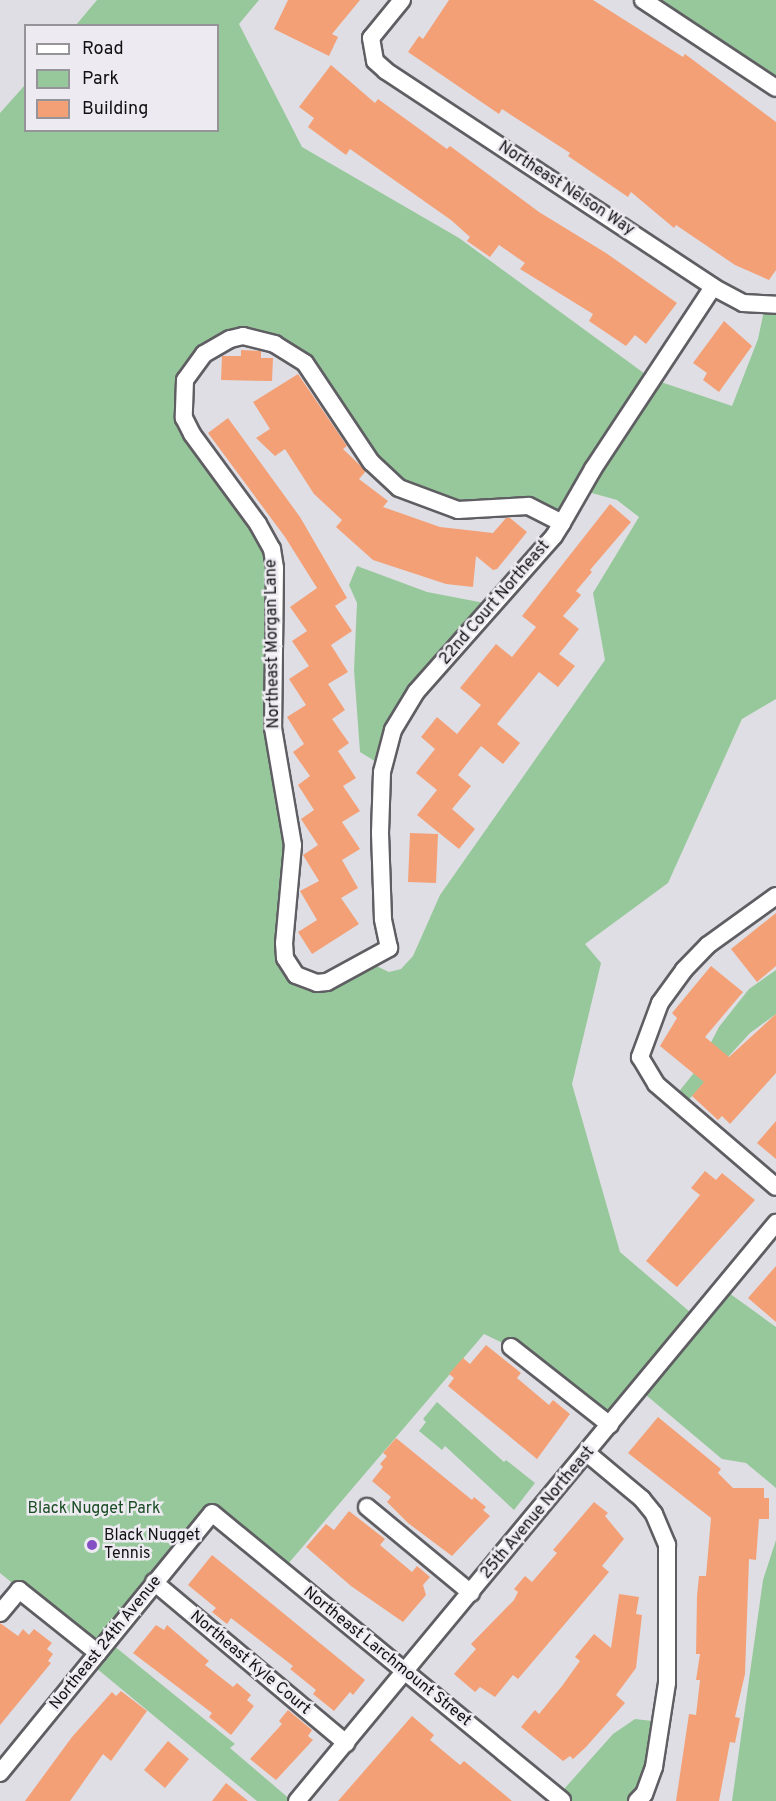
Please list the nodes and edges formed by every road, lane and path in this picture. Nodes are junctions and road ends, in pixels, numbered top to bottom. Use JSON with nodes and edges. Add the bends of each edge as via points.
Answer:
{"nodes":[{"id":1,"x":402,"y":0,"type":"edge"},
{"id":2,"x":643,"y":0,"type":"edge"},
{"id":3,"x":776,"y":88,"type":"edge"},
{"id":4,"x":713,"y":287,"type":"junction"},
{"id":5,"x":776,"y":305,"type":"edge"},
{"id":6,"x":562,"y":523,"type":"junction"},
{"id":7,"x":776,"y":896,"type":"edge"},
{"id":8,"x":389,"y":948,"type":"joint"},
{"id":9,"x":776,"y":1187,"type":"edge"},
{"id":10,"x":776,"y":1222,"type":"edge"},
{"id":11,"x":511,"y":1347,"type":"dead end"},
{"id":12,"x":610,"y":1425,"type":"junction"},
{"id":13,"x":587,"y":1453,"type":"junction"},
{"id":14,"x":367,"y":1507,"type":"dead end"},
{"id":15,"x":212,"y":1513,"type":"joint"},
{"id":16,"x":154,"y":1582,"type":"junction"},
{"id":17,"x":471,"y":1593,"type":"junction"},
{"id":18,"x":0,"y":1613,"type":"edge"},
{"id":19,"x":98,"y":1653,"type":"junction"},
{"id":20,"x":405,"y":1673,"type":"junction"},
{"id":21,"x":346,"y":1743,"type":"junction"},
{"id":22,"x":0,"y":1773,"type":"edge"},
{"id":23,"x":642,"y":1799,"type":"edge"},
{"id":24,"x":297,"y":1801,"type":"edge"},
{"id":25,"x":562,"y":1801,"type":"edge"}],
"edges":[{"from":1,"to":4,"type":"street","name":"Northeast Nelson Way","via":[[371,38],[375,61]]},
{"from":2,"to":3,"type":"street"},
{"from":4,"to":5,"type":"street","name":"Northeast Nelson Way","via":[[743,303]]},
{"from":4,"to":6,"type":"street","name":"22nd Court Northeast"},
{"from":6,"to":8,"type":"street","name":"22nd Court Northeast","via":[[538,556],[416,692],[393,730],[382,772],[380,833],[383,919]]},
{"from":6,"to":8,"type":"street","name":"Northeast Morgan Lane","via":[[528,506],[458,510],[399,488],[371,462],[305,363],[275,344],[243,336],[230,339],[204,354],[185,380],[184,418],[192,434],[272,549],[273,728],[293,845],[285,958],[296,975],[317,983],[338,977]]},
{"from":7,"to":9,"type":"street","via":[[708,945],[684,970],[660,1003],[640,1057],[656,1084]]},
{"from":10,"to":12,"type":"street","name":"25th Avenue Northeast"},
{"from":11,"to":12,"type":"street"},
{"from":12,"to":13,"type":"street","name":"25th Avenue Northeast"},
{"from":13,"to":17,"type":"street","name":"25th Avenue Northeast"},
{"from":13,"to":23,"type":"street","via":[[642,1499],[654,1514],[667,1545],[667,1683],[654,1767]]},
{"from":14,"to":17,"type":"street"},
{"from":15,"to":16,"type":"street","name":"Northeast 24th Avenue"},
{"from":15,"to":20,"type":"street","name":"Northeast Larchmount Street"},
{"from":16,"to":19,"type":"street","name":"Northeast 24th Avenue"},
{"from":16,"to":21,"type":"street","name":"Northeast Kyle Court"},
{"from":17,"to":20,"type":"street","name":"25th Avenue Northeast"},
{"from":18,"to":19,"type":"street","via":[[19,1590]]},
{"from":19,"to":22,"type":"street","name":"Northeast 24th Avenue"},
{"from":20,"to":21,"type":"street","name":"25th Avenue Northeast"},
{"from":20,"to":25,"type":"street","name":"Northeast Larchmount Street"},
{"from":21,"to":24,"type":"street","name":"25th Avenue Northeast"}]}
